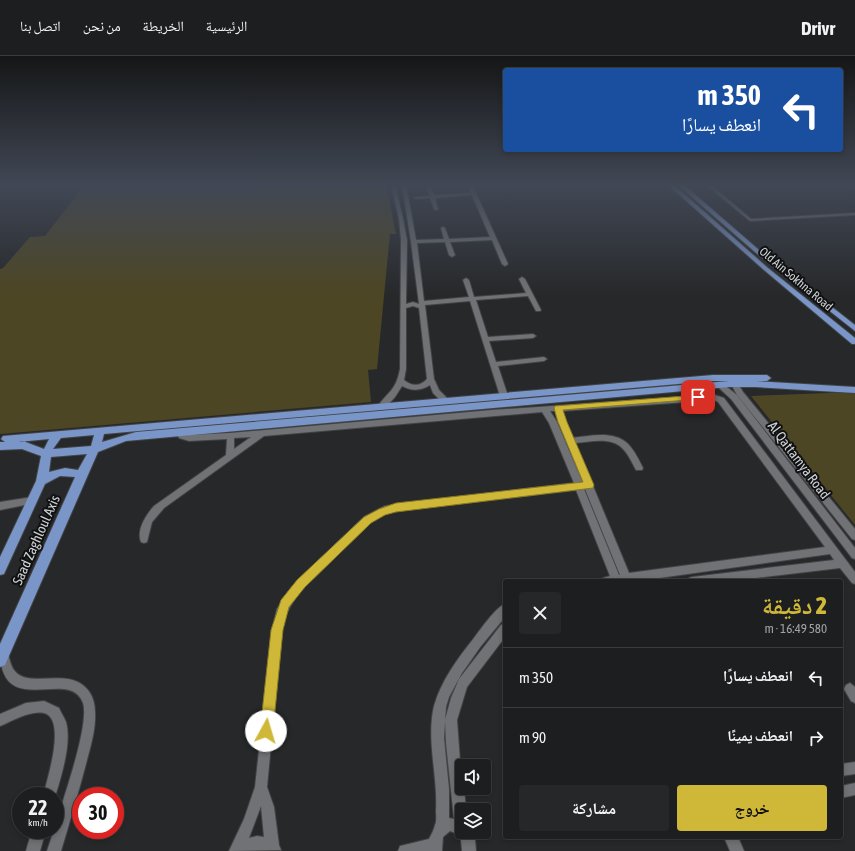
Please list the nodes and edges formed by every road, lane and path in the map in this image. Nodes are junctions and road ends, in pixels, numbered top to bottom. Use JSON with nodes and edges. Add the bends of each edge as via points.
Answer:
{"nodes":[{"id":1,"x":401,"y":221,"type":"edge"},
{"id":2,"x":410,"y":221,"type":"edge"},
{"id":3,"x":486,"y":221,"type":"edge"},
{"id":4,"x":712,"y":221,"type":"edge"},
{"id":5,"x":723,"y":221,"type":"edge"},
{"id":6,"x":443,"y":228,"type":"dead end"},
{"id":7,"x":493,"y":238,"type":"junction"},
{"id":8,"x":447,"y":240,"type":"junction"},
{"id":9,"x":414,"y":242,"type":"junction"},
{"id":10,"x":452,"y":255,"type":"dead end"},
{"id":11,"x":505,"y":264,"type":"dead end"},
{"id":12,"x":522,"y":279,"type":"dead end"},
{"id":13,"x":466,"y":280,"type":"dead end"},
{"id":14,"x":529,"y":294,"type":"junction"},
{"id":15,"x":472,"y":298,"type":"junction"},
{"id":16,"x":422,"y":305,"type":"junction"},
{"id":17,"x":403,"y":307,"type":"junction"},
{"id":18,"x":538,"y":310,"type":"dead end"},
{"id":19,"x":855,"y":329,"type":"edge"},
{"id":20,"x":533,"y":336,"type":"dead end"},
{"id":21,"x":486,"y":339,"type":"junction"},
{"id":22,"x":855,"y":342,"type":"edge"},
{"id":23,"x":544,"y":360,"type":"dead end"},
{"id":24,"x":494,"y":364,"type":"junction"},
{"id":25,"x":431,"y":379,"type":"junction"},
{"id":26,"x":400,"y":380,"type":"junction"},
{"id":27,"x":855,"y":383,"type":"edge"},
{"id":28,"x":735,"y":384,"type":"junction"},
{"id":29,"x":720,"y":385,"type":"junction"},
{"id":30,"x":670,"y":389,"type":"junction"},
{"id":31,"x":855,"y":390,"type":"edge"},
{"id":32,"x":504,"y":396,"type":"junction"},
{"id":33,"x":664,"y":400,"type":"junction"},
{"id":34,"x":446,"y":401,"type":"junction"},
{"id":35,"x":381,"y":406,"type":"junction"},
{"id":36,"x":558,"y":408,"type":"junction"},
{"id":37,"x":544,"y":409,"type":"junction"},
{"id":38,"x":99,"y":431,"type":"junction"},
{"id":39,"x":760,"y":431,"type":"junction"},
{"id":40,"x":181,"y":432,"type":"junction"},
{"id":41,"x":745,"y":432,"type":"junction"},
{"id":42,"x":262,"y":433,"type":"junction"},
{"id":43,"x":58,"y":435,"type":"junction"},
{"id":44,"x":230,"y":436,"type":"junction"},
{"id":45,"x":0,"y":440,"type":"edge"},
{"id":46,"x":570,"y":441,"type":"junction"},
{"id":47,"x":0,"y":446,"type":"edge"},
{"id":48,"x":94,"y":449,"type":"junction"},
{"id":49,"x":47,"y":453,"type":"junction"},
{"id":50,"x":230,"y":456,"type":"junction"},
{"id":51,"x":639,"y":468,"type":"dead end"},
{"id":52,"x":81,"y":475,"type":"junction"},
{"id":53,"x":41,"y":481,"type":"junction"},
{"id":54,"x":585,"y":486,"type":"junction"},
{"id":55,"x":32,"y":501,"type":"junction"},
{"id":56,"x":0,"y":506,"type":"edge"},
{"id":57,"x":855,"y":536,"type":"edge"},
{"id":58,"x":144,"y":539,"type":"dead end"},
{"id":59,"x":832,"y":550,"type":"junction"},
{"id":60,"x":855,"y":554,"type":"edge"},
{"id":61,"x":842,"y":563,"type":"junction"},
{"id":62,"x":0,"y":570,"type":"edge"},
{"id":63,"x":615,"y":579,"type":"edge"},
{"id":64,"x":627,"y":579,"type":"edge"},
{"id":65,"x":634,"y":579,"type":"edge"},
{"id":66,"x":709,"y":579,"type":"edge"},
{"id":67,"x":855,"y":580,"type":"edge"},
{"id":68,"x":503,"y":612,"type":"edge"},
{"id":69,"x":503,"y":631,"type":"edge"},
{"id":70,"x":481,"y":639,"type":"junction"},
{"id":71,"x":491,"y":646,"type":"junction"},
{"id":72,"x":2,"y":657,"type":"edge"},
{"id":73,"x":0,"y":720,"type":"edge"},
{"id":74,"x":855,"y":768,"type":"edge"},
{"id":75,"x":843,"y":770,"type":"edge"},
{"id":76,"x":51,"y":787,"type":"edge"},
{"id":77,"x":261,"y":787,"type":"junction"},
{"id":78,"x":855,"y":789,"type":"edge"},
{"id":79,"x":843,"y":792,"type":"edge"},
{"id":80,"x":459,"y":803,"type":"edge"},
{"id":81,"x":455,"y":826,"type":"edge"},
{"id":82,"x":442,"y":829,"type":"junction"},
{"id":83,"x":37,"y":839,"type":"edge"},
{"id":84,"x":468,"y":839,"type":"edge"},
{"id":85,"x":732,"y":839,"type":"edge"},
{"id":86,"x":435,"y":848,"type":"edge"},
{"id":87,"x":273,"y":849,"type":"edge"},
{"id":88,"x":35,"y":850,"type":"edge"},
{"id":89,"x":54,"y":851,"type":"edge"},
{"id":90,"x":238,"y":851,"type":"edge"},
{"id":91,"x":405,"y":851,"type":"edge"},
{"id":92,"x":469,"y":851,"type":"edge"},
{"id":93,"x":737,"y":851,"type":"edge"}],
"edges":[{"from":1,"to":17,"type":"street"},
{"from":2,"to":9,"type":"street"},
{"from":3,"to":7,"type":"street"},
{"from":4,"to":22,"type":"main road","name":"Old Ain Sokhna Road"},
{"from":5,"to":19,"type":"main road","name":"Old Ain Sokhna Road"},
{"from":6,"to":8,"type":"street"},
{"from":7,"to":8,"type":"street"},
{"from":7,"to":11,"type":"street"},
{"from":8,"to":9,"type":"street"},
{"from":8,"to":10,"type":"street"},
{"from":9,"to":16,"type":"street"},
{"from":12,"to":14,"type":"street"},
{"from":13,"to":15,"type":"street"},
{"from":14,"to":15,"type":"street"},
{"from":14,"to":18,"type":"street"},
{"from":15,"to":16,"type":"street"},
{"from":15,"to":21,"type":"street"},
{"from":16,"to":17,"type":"street"},
{"from":16,"to":25,"type":"street"},
{"from":17,"to":26,"type":"street","via":[[403,369]]},
{"from":20,"to":21,"type":"street"},
{"from":21,"to":24,"type":"street"},
{"from":23,"to":24,"type":"street"},
{"from":24,"to":32,"type":"street"},
{"from":25,"to":26,"type":"street","via":[[418,387],[407,386]]},
{"from":25,"to":34,"type":"street","via":[[436,391]]},
{"from":26,"to":35,"type":"street","via":[[394,394]]},
{"from":27,"to":32,"type":"main road","via":[[726,377]]},
{"from":28,"to":29,"type":"main road"},
{"from":28,"to":31,"type":"main road"},
{"from":28,"to":57,"type":"street","name":"Al Qattamya Road"},
{"from":29,"to":30,"type":"main road"},
{"from":29,"to":39,"type":"street","name":"Al Qattamya Road","via":[[734,397]]},
{"from":30,"to":33,"type":"main road"},
{"from":30,"to":40,"type":"main road"},
{"from":32,"to":34,"type":"main road"},
{"from":33,"to":36,"type":"street"},
{"from":33,"to":41,"type":"street","via":[[711,396],[718,398]]},
{"from":34,"to":35,"type":"main road"},
{"from":35,"to":38,"type":"main road"},
{"from":36,"to":37,"type":"street"},
{"from":36,"to":46,"type":"street"},
{"from":37,"to":42,"type":"street"},
{"from":37,"to":54,"type":"street","via":[[552,418]]},
{"from":38,"to":43,"type":"main road"},
{"from":38,"to":48,"type":"main road","name":"Saad Zaghloul Axis"},
{"from":39,"to":41,"type":"street"},
{"from":39,"to":60,"type":"street","name":"Al Qattamya Road"},
{"from":40,"to":44,"type":"street","via":[[182,436],[189,438]]},
{"from":40,"to":48,"type":"main road","via":[[130,437]]},
{"from":41,"to":59,"type":"street"},
{"from":42,"to":44,"type":"street"},
{"from":42,"to":50,"type":"street"},
{"from":43,"to":45,"type":"main road"},
{"from":43,"to":49,"type":"main road","name":"Saad Zaghloul Axis","via":[[48,446]]},
{"from":44,"to":50,"type":"street"},
{"from":46,"to":51,"type":"street","via":[[618,440],[623,443]]},
{"from":46,"to":54,"type":"street"},
{"from":47,"to":49,"type":"main road","via":[[23,445]]},
{"from":48,"to":49,"type":"main road"},
{"from":48,"to":52,"type":"main road","name":"Saad Zaghloul Axis"},
{"from":49,"to":53,"type":"main road","name":"Saad Zaghloul Axis"},
{"from":50,"to":58,"type":"street","via":[[152,513],[144,530]]},
{"from":52,"to":53,"type":"main road","via":[[64,471]]},
{"from":52,"to":72,"type":"main road","name":"Saad Zaghloul Axis"},
{"from":53,"to":55,"type":"main road","name":"Saad Zaghloul Axis"},
{"from":54,"to":63,"type":"street"},
{"from":54,"to":64,"type":"street"},
{"from":54,"to":77,"type":"street","via":[[396,508],[377,514],[361,525],[295,590],[281,612]]},
{"from":55,"to":56,"type":"street"},
{"from":55,"to":62,"type":"main road","name":"Saad Zaghloul Axis"},
{"from":59,"to":61,"type":"street"},
{"from":59,"to":65,"type":"street"},
{"from":61,"to":66,"type":"street"},
{"from":61,"to":67,"type":"street"},
{"from":68,"to":70,"type":"street"},
{"from":69,"to":71,"type":"street"},
{"from":70,"to":71,"type":"street"},
{"from":70,"to":82,"type":"street","via":[[450,681],[440,708]]},
{"from":71,"to":80,"type":"street","via":[[463,683],[451,720]]},
{"from":72,"to":89,"type":"street","via":[[14,679],[26,683],[57,683],[76,687],[88,700],[90,719],[84,747]]},
{"from":73,"to":76,"type":"street","via":[[28,708],[44,706],[53,711],[61,723],[62,737]]},
{"from":74,"to":75,"type":"street"},
{"from":77,"to":87,"type":"street","via":[[268,807]]},
{"from":77,"to":90,"type":"street"},
{"from":78,"to":79,"type":"street"},
{"from":81,"to":82,"type":"street"},
{"from":82,"to":86,"type":"street","via":[[436,838]]},
{"from":83,"to":88,"type":"street"},
{"from":84,"to":92,"type":"street"},
{"from":85,"to":93,"type":"street"},
{"from":86,"to":91,"type":"street"},
{"from":87,"to":90,"type":"street","via":[[260,842]]}]}
